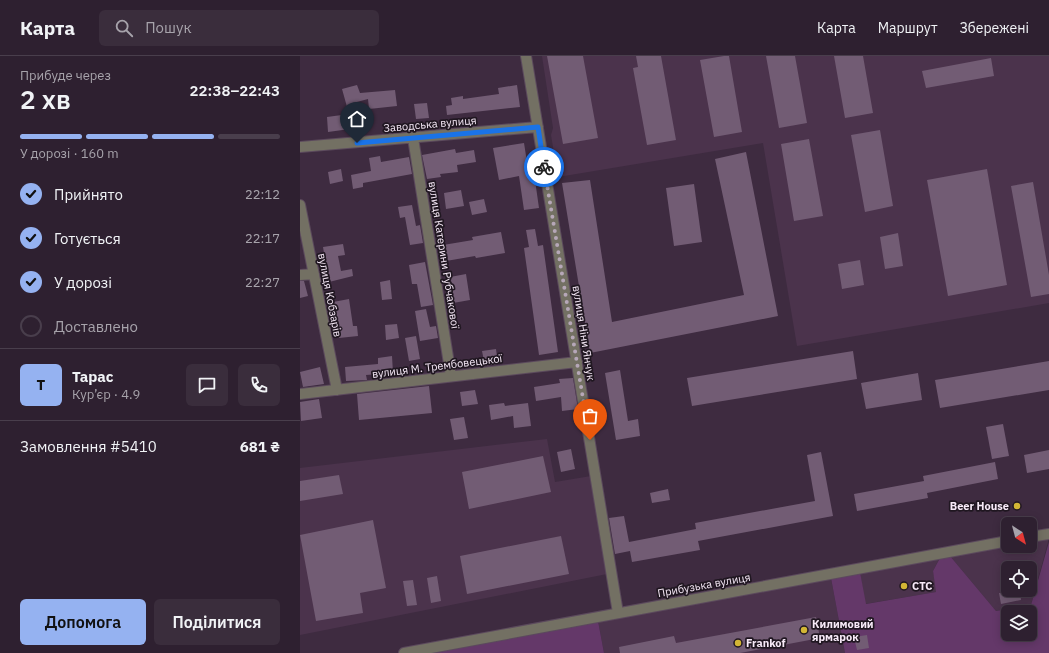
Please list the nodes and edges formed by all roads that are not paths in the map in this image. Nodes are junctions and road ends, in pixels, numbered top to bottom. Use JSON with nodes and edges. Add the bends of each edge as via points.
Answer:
{"nodes":[{"id":1,"x":526,"y":56,"type":"edge"},
{"id":2,"x":538,"y":127,"type":"junction"},
{"id":3,"x":414,"y":138,"type":"junction"},
{"id":4,"x":300,"y":148,"type":"edge"},
{"id":5,"x":300,"y":205,"type":"edge"},
{"id":6,"x":314,"y":274,"type":"junction"},
{"id":7,"x":300,"y":275,"type":"edge"},
{"id":8,"x":576,"y":362,"type":"junction"},
{"id":9,"x":450,"y":376,"type":"junction"},
{"id":10,"x":337,"y":390,"type":"junction"},
{"id":11,"x":300,"y":394,"type":"edge"},
{"id":12,"x":1049,"y":534,"type":"edge"},
{"id":13,"x":1037,"y":536,"type":"edge"},
{"id":14,"x":1001,"y":542,"type":"edge"},
{"id":15,"x":618,"y":613,"type":"junction"},
{"id":16,"x":404,"y":653,"type":"edge"}],
"edges":[{"from":1,"to":2,"type":"street","name":"вулиця Ніни Янчук"},
{"from":2,"to":3,"type":"street","name":"Заводська вулиця"},
{"from":2,"to":8,"type":"street","name":"вулиця Ніни Янчук"},
{"from":3,"to":4,"type":"street","name":"Заводська вулиця"},
{"from":3,"to":9,"type":"street","name":"вулиця Катерини Рубчакової"},
{"from":5,"to":6,"type":"street","name":"вулиця Кобзарів"},
{"from":6,"to":7,"type":"street"},
{"from":6,"to":10,"type":"street","name":"вулиця Кобзарів"},
{"from":8,"to":9,"type":"street","name":"вулиця М. Трембовецької"},
{"from":8,"to":15,"type":"street","name":"вулиця Ніни Янчук"},
{"from":9,"to":10,"type":"street","name":"вулиця М. Трембовецької"},
{"from":10,"to":11,"type":"street","name":"вулиця М. Трембовецької"},
{"from":12,"to":13,"type":"street"},
{"from":14,"to":15,"type":"street","name":"Прибузька вулиця"},
{"from":15,"to":16,"type":"street","name":"Прибузька вулиця"}]}
